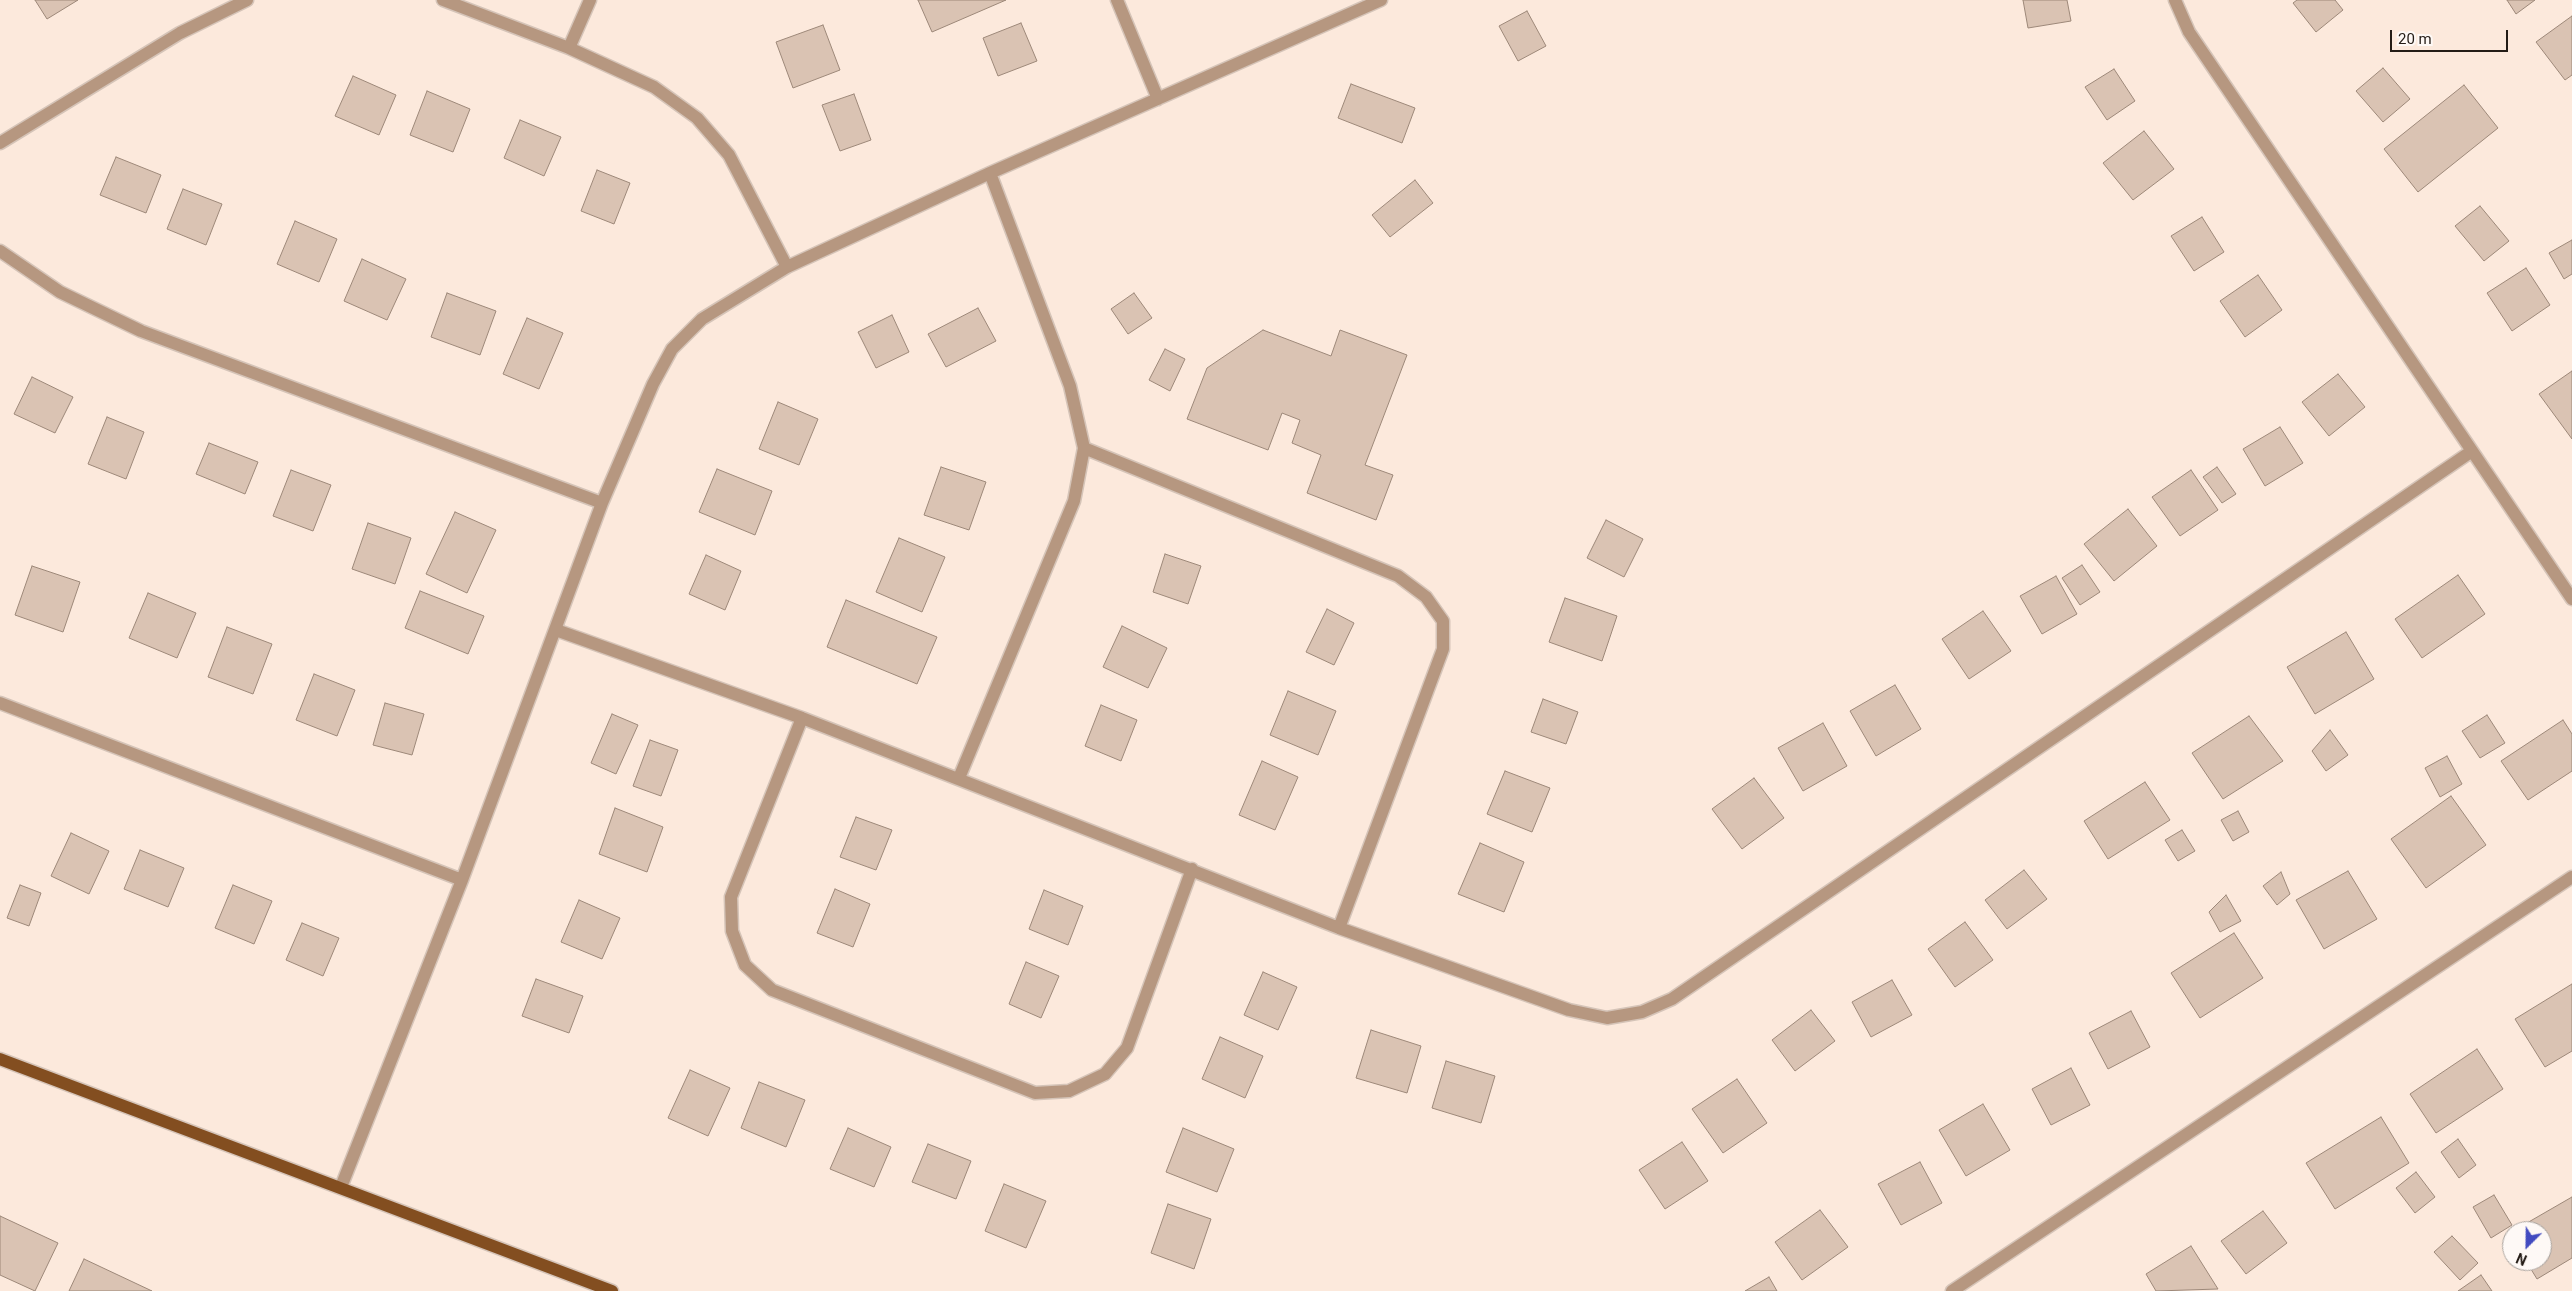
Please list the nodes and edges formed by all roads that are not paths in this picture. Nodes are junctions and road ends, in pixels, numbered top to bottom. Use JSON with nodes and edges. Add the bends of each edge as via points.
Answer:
{"nodes":[{"id":1,"x":247,"y":0,"type":"edge"},
{"id":2,"x":443,"y":0,"type":"edge"},
{"id":3,"x":590,"y":0,"type":"edge"},
{"id":4,"x":1117,"y":0,"type":"edge"},
{"id":5,"x":1381,"y":0,"type":"edge"},
{"id":6,"x":2175,"y":0,"type":"edge"},
{"id":7,"x":569,"y":48,"type":"junction"},
{"id":8,"x":1158,"y":99,"type":"junction"},
{"id":9,"x":0,"y":143,"type":"edge"},
{"id":10,"x":990,"y":173,"type":"junction"},
{"id":11,"x":0,"y":251,"type":"edge"},
{"id":12,"x":787,"y":267,"type":"junction"},
{"id":13,"x":1084,"y":448,"type":"junction"},
{"id":14,"x":2472,"y":451,"type":"junction"},
{"id":15,"x":602,"y":502,"type":"junction"},
{"id":16,"x":2572,"y":599,"type":"edge"},
{"id":17,"x":556,"y":630,"type":"junction"},
{"id":18,"x":0,"y":703,"type":"edge"},
{"id":19,"x":802,"y":718,"type":"junction"},
{"id":20,"x":959,"y":778,"type":"junction"},
{"id":21,"x":1192,"y":869,"type":"junction"},
{"id":22,"x":2572,"y":877,"type":"edge"},
{"id":23,"x":462,"y":880,"type":"junction"},
{"id":24,"x":1339,"y":928,"type":"junction"},
{"id":25,"x":0,"y":1059,"type":"edge"},
{"id":26,"x":341,"y":1187,"type":"junction"},
{"id":27,"x":612,"y":1291,"type":"edge"},
{"id":28,"x":1952,"y":1291,"type":"edge"}],
"edges":[{"from":1,"to":9,"type":"street","via":[[180,33]]},
{"from":2,"to":7,"type":"street"},
{"from":3,"to":7,"type":"street"},
{"from":4,"to":8,"type":"street"},
{"from":5,"to":8,"type":"street"},
{"from":6,"to":14,"type":"street","via":[[2189,32]]},
{"from":7,"to":12,"type":"street","via":[[654,87],[697,118],[729,155]]},
{"from":8,"to":10,"type":"street"},
{"from":10,"to":12,"type":"street"},
{"from":10,"to":13,"type":"street","via":[[1070,386]]},
{"from":11,"to":15,"type":"street","via":[[60,292],[141,331]]},
{"from":12,"to":15,"type":"street","via":[[702,319],[672,349],[653,384]]},
{"from":13,"to":20,"type":"street","via":[[1074,501]]},
{"from":13,"to":24,"type":"street","via":[[1398,576],[1426,597],[1443,621],[1443,649]]},
{"from":14,"to":16,"type":"street"},
{"from":14,"to":24,"type":"street","via":[[1672,998],[1642,1012],[1607,1018],[1569,1010]]},
{"from":15,"to":17,"type":"street"},
{"from":17,"to":19,"type":"street"},
{"from":17,"to":23,"type":"street"},
{"from":18,"to":23,"type":"street"},
{"from":19,"to":20,"type":"street"},
{"from":19,"to":21,"type":"street","via":[[731,897],[732,931],[745,965],[772,990],[1026,1090],[1035,1093],[1069,1091],[1105,1074],[1127,1048]]},
{"from":20,"to":21,"type":"street"},
{"from":21,"to":24,"type":"street"},
{"from":22,"to":28,"type":"street"},
{"from":23,"to":26,"type":"street"},
{"from":25,"to":26,"type":"main road"},
{"from":26,"to":27,"type":"main road"}]}
